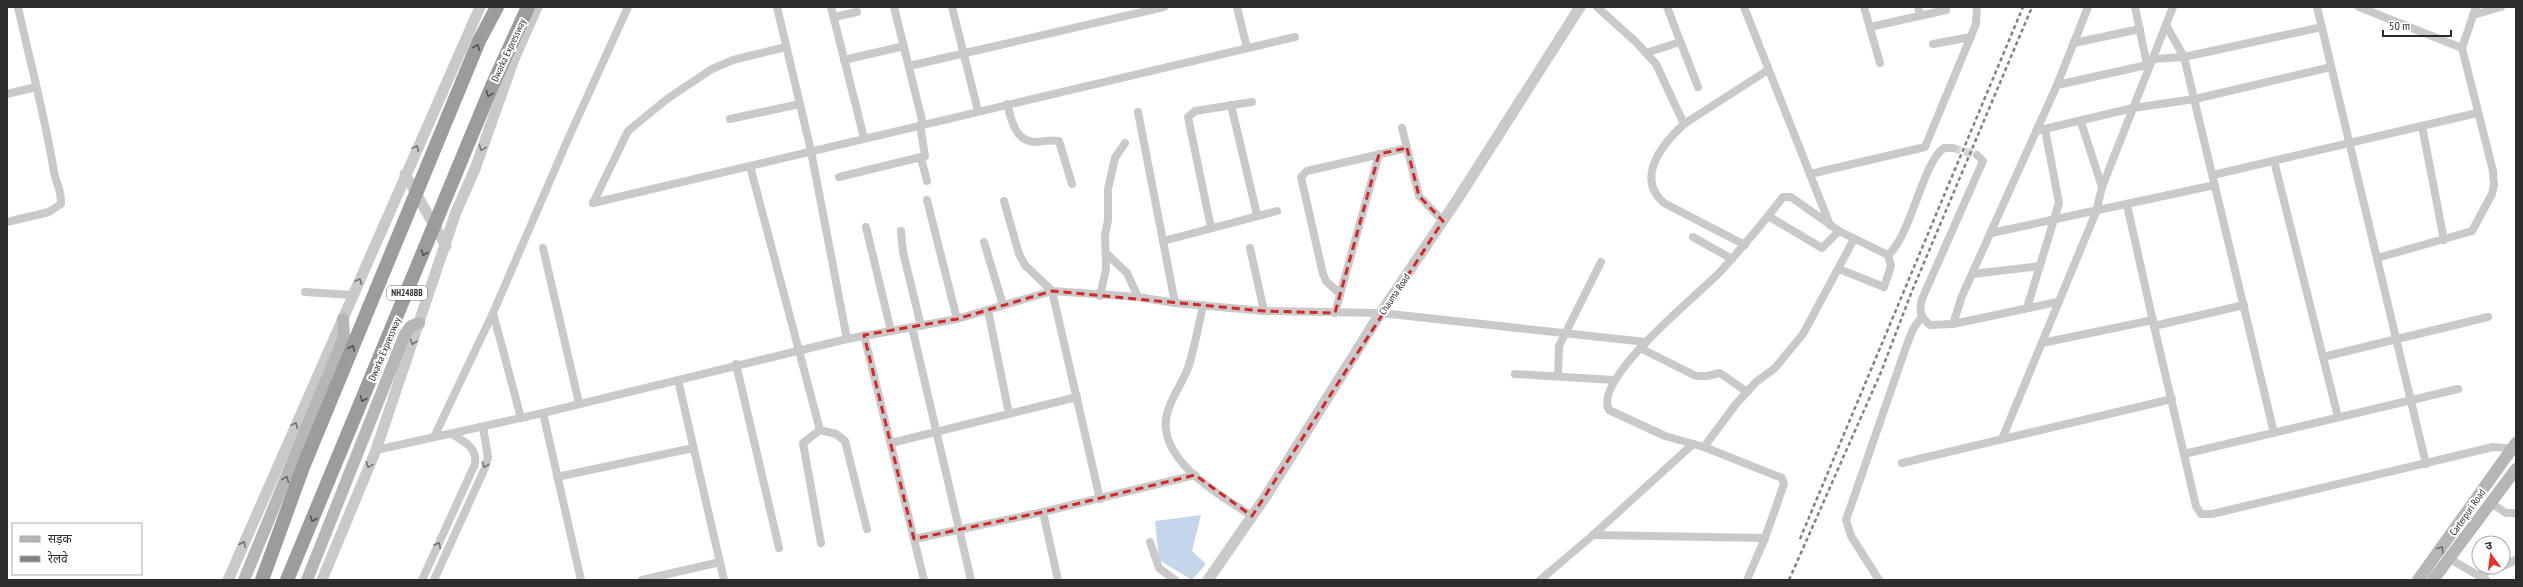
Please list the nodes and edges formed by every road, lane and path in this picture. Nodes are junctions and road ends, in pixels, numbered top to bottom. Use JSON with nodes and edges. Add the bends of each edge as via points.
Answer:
{"nodes":[{"id":1,"x":18,"y":7,"type":"edge"},
{"id":2,"x":480,"y":7,"type":"edge"},
{"id":3,"x":497,"y":7,"type":"edge"},
{"id":4,"x":528,"y":7,"type":"edge"},
{"id":5,"x":537,"y":7,"type":"edge"},
{"id":6,"x":628,"y":7,"type":"edge"},
{"id":7,"x":777,"y":7,"type":"edge"},
{"id":8,"x":831,"y":7,"type":"edge"},
{"id":9,"x":894,"y":7,"type":"edge"},
{"id":10,"x":952,"y":7,"type":"edge"},
{"id":11,"x":1164,"y":7,"type":"edge"},
{"id":12,"x":1237,"y":7,"type":"edge"},
{"id":13,"x":1580,"y":7,"type":"edge"},
{"id":14,"x":1597,"y":7,"type":"edge"},
{"id":15,"x":1667,"y":7,"type":"edge"},
{"id":16,"x":1744,"y":7,"type":"edge"},
{"id":17,"x":1864,"y":7,"type":"edge"},
{"id":18,"x":1977,"y":7,"type":"edge"},
{"id":19,"x":2088,"y":7,"type":"edge"},
{"id":20,"x":2136,"y":7,"type":"edge"},
{"id":21,"x":2173,"y":7,"type":"edge"},
{"id":22,"x":2317,"y":7,"type":"edge"},
{"id":23,"x":2359,"y":7,"type":"edge"},
{"id":24,"x":2501,"y":7,"type":"edge"},
{"id":25,"x":1946,"y":10,"type":"dead end"},
{"id":26,"x":1919,"y":11,"type":"edge"},
{"id":27,"x":2474,"y":11,"type":"edge"},
{"id":28,"x":856,"y":12,"type":"dead end"},
{"id":29,"x":834,"y":17,"type":"junction"},
{"id":30,"x":2166,"y":25,"type":"junction"},
{"id":31,"x":1870,"y":27,"type":"junction"},
{"id":32,"x":2322,"y":27,"type":"junction"},
{"id":33,"x":2140,"y":29,"type":"junction"},
{"id":34,"x":1296,"y":37,"type":"dead end"},
{"id":35,"x":1971,"y":37,"type":"junction"},
{"id":36,"x":1680,"y":42,"type":"junction"},
{"id":37,"x":2074,"y":43,"type":"junction"},
{"id":38,"x":1934,"y":44,"type":"dead end"},
{"id":39,"x":904,"y":46,"type":"junction"},
{"id":40,"x":786,"y":47,"type":"junction"},
{"id":41,"x":1247,"y":48,"type":"junction"},
{"id":42,"x":2462,"y":48,"type":"junction"},
{"id":43,"x":963,"y":53,"type":"junction"},
{"id":44,"x":1646,"y":54,"type":"junction"},
{"id":45,"x":2184,"y":57,"type":"junction"},
{"id":46,"x":2153,"y":59,"type":"junction"},
{"id":47,"x":844,"y":60,"type":"junction"},
{"id":48,"x":1880,"y":63,"type":"dead end"},
{"id":49,"x":2147,"y":65,"type":"junction"},
{"id":50,"x":908,"y":66,"type":"junction"},
{"id":51,"x":2331,"y":67,"type":"junction"},
{"id":52,"x":1768,"y":70,"type":"junction"},
{"id":53,"x":2057,"y":85,"type":"junction"},
{"id":54,"x":36,"y":87,"type":"junction"},
{"id":55,"x":1698,"y":87,"type":"dead end"},
{"id":56,"x":7,"y":94,"type":"edge"},
{"id":57,"x":2194,"y":99,"type":"junction"},
{"id":58,"x":1252,"y":102,"type":"dead end"},
{"id":59,"x":800,"y":104,"type":"junction"},
{"id":60,"x":1007,"y":104,"type":"junction"},
{"id":61,"x":1231,"y":105,"type":"junction"},
{"id":62,"x":2133,"y":108,"type":"junction"},
{"id":63,"x":978,"y":112,"type":"junction"},
{"id":64,"x":1138,"y":112,"type":"dead end"},
{"id":65,"x":2478,"y":113,"type":"junction"},
{"id":66,"x":730,"y":119,"type":"dead end"},
{"id":67,"x":2081,"y":122,"type":"junction"},
{"id":68,"x":1684,"y":124,"type":"junction"},
{"id":69,"x":921,"y":125,"type":"junction"},
{"id":70,"x":2422,"y":126,"type":"junction"},
{"id":71,"x":1402,"y":128,"type":"dead end"},
{"id":72,"x":2045,"y":129,"type":"junction"},
{"id":73,"x":2036,"y":131,"type":"junction"},
{"id":74,"x":864,"y":138,"type":"junction"},
{"id":75,"x":1125,"y":143,"type":"dead end"},
{"id":76,"x":2349,"y":143,"type":"junction"},
{"id":77,"x":1407,"y":148,"type":"junction"},
{"id":78,"x":1953,"y":148,"type":"tunnel mouth"},
{"id":79,"x":811,"y":151,"type":"junction"},
{"id":80,"x":1379,"y":154,"type":"junction"},
{"id":81,"x":1977,"y":155,"type":"dead end"},
{"id":82,"x":921,"y":158,"type":"junction"},
{"id":83,"x":2274,"y":160,"type":"junction"},
{"id":84,"x":750,"y":166,"type":"junction"},
{"id":85,"x":405,"y":174,"type":"junction"},
{"id":86,"x":1810,"y":174,"type":"junction"},
{"id":87,"x":2213,"y":175,"type":"junction"},
{"id":88,"x":839,"y":177,"type":"dead end"},
{"id":89,"x":927,"y":181,"type":"dead end"},
{"id":90,"x":1072,"y":184,"type":"dead end"},
{"id":91,"x":2215,"y":185,"type":"junction"},
{"id":92,"x":2102,"y":187,"type":"junction"},
{"id":93,"x":927,"y":200,"type":"dead end"},
{"id":94,"x":1004,"y":201,"type":"dead end"},
{"id":95,"x":2127,"y":205,"type":"junction"},
{"id":96,"x":1277,"y":211,"type":"dead end"},
{"id":97,"x":2096,"y":212,"type":"junction"},
{"id":98,"x":1257,"y":215,"type":"junction"},
{"id":99,"x":1768,"y":216,"type":"junction"},
{"id":100,"x":1443,"y":221,"type":"junction"},
{"id":101,"x":2053,"y":221,"type":"junction"},
{"id":102,"x":7,"y":222,"type":"edge"},
{"id":103,"x":1831,"y":226,"type":"junction"},
{"id":104,"x":866,"y":227,"type":"dead end"},
{"id":105,"x":1211,"y":228,"type":"junction"},
{"id":106,"x":901,"y":231,"type":"dead end"},
{"id":107,"x":1839,"y":231,"type":"junction"},
{"id":108,"x":1991,"y":233,"type":"junction"},
{"id":109,"x":1693,"y":237,"type":"dead end"},
{"id":110,"x":1854,"y":239,"type":"junction"},
{"id":111,"x":2444,"y":240,"type":"junction"},
{"id":112,"x":984,"y":242,"type":"dead end"},
{"id":113,"x":1163,"y":242,"type":"junction"},
{"id":114,"x":1745,"y":245,"type":"junction"},
{"id":115,"x":446,"y":246,"type":"junction"},
{"id":116,"x":543,"y":248,"type":"dead end"},
{"id":117,"x":1250,"y":248,"type":"dead end"},
{"id":118,"x":1107,"y":254,"type":"junction"},
{"id":119,"x":1888,"y":255,"type":"junction"},
{"id":120,"x":2377,"y":258,"type":"junction"},
{"id":121,"x":1732,"y":259,"type":"junction"},
{"id":122,"x":1601,"y":262,"type":"dead end"},
{"id":123,"x":2040,"y":266,"type":"junction"},
{"id":124,"x":1838,"y":269,"type":"junction"},
{"id":125,"x":1973,"y":274,"type":"junction"},
{"id":126,"x":1052,"y":291,"type":"junction"},
{"id":127,"x":305,"y":292,"type":"dead end"},
{"id":128,"x":1339,"y":293,"type":"junction"},
{"id":129,"x":353,"y":295,"type":"junction"},
{"id":130,"x":1100,"y":296,"type":"junction"},
{"id":131,"x":1138,"y":297,"type":"junction"},
{"id":132,"x":2057,"y":302,"type":"junction"},
{"id":133,"x":1175,"y":303,"type":"junction"},
{"id":134,"x":1003,"y":305,"type":"junction"},
{"id":135,"x":1203,"y":305,"type":"junction"},
{"id":136,"x":2244,"y":305,"type":"junction"},
{"id":137,"x":2027,"y":308,"type":"junction"},
{"id":138,"x":988,"y":310,"type":"junction"},
{"id":139,"x":1264,"y":311,"type":"junction"},
{"id":140,"x":493,"y":312,"type":"junction"},
{"id":141,"x":1335,"y":313,"type":"junction"},
{"id":142,"x":1381,"y":313,"type":"junction"},
{"id":143,"x":2488,"y":317,"type":"dead end"},
{"id":144,"x":1921,"y":318,"type":"junction"},
{"id":145,"x":342,"y":319,"type":"junction"},
{"id":146,"x":957,"y":319,"type":"junction"},
{"id":147,"x":419,"y":323,"type":"junction"},
{"id":148,"x":2154,"y":323,"type":"junction"},
{"id":149,"x":1953,"y":324,"type":"junction"},
{"id":150,"x":921,"y":326,"type":"junction"},
{"id":151,"x":912,"y":327,"type":"junction"},
{"id":152,"x":891,"y":331,"type":"junction"},
{"id":153,"x":1566,"y":332,"type":"junction"},
{"id":154,"x":864,"y":335,"type":"junction"},
{"id":155,"x":847,"y":338,"type":"junction"},
{"id":156,"x":2396,"y":339,"type":"junction"},
{"id":157,"x":2042,"y":343,"type":"junction"},
{"id":158,"x":1643,"y":345,"type":"junction"},
{"id":159,"x":798,"y":350,"type":"junction"},
{"id":160,"x":2323,"y":357,"type":"junction"},
{"id":161,"x":736,"y":364,"type":"junction"},
{"id":162,"x":1515,"y":374,"type":"dead end"},
{"id":163,"x":1558,"y":376,"type":"junction"},
{"id":164,"x":678,"y":380,"type":"junction"},
{"id":165,"x":1614,"y":380,"type":"junction"},
{"id":166,"x":2458,"y":389,"type":"dead end"},
{"id":167,"x":1747,"y":392,"type":"junction"},
{"id":168,"x":1076,"y":397,"type":"junction"},
{"id":169,"x":2172,"y":399,"type":"junction"},
{"id":170,"x":2411,"y":400,"type":"junction"},
{"id":171,"x":579,"y":403,"type":"junction"},
{"id":172,"x":543,"y":413,"type":"junction"},
{"id":173,"x":1010,"y":414,"type":"junction"},
{"id":174,"x":2338,"y":417,"type":"junction"},
{"id":175,"x":521,"y":418,"type":"junction"},
{"id":176,"x":483,"y":426,"type":"junction"},
{"id":177,"x":820,"y":430,"type":"junction"},
{"id":178,"x":936,"y":432,"type":"junction"},
{"id":179,"x":2274,"y":433,"type":"junction"},
{"id":180,"x":452,"y":434,"type":"junction"},
{"id":181,"x":434,"y":437,"type":"junction"},
{"id":182,"x":2002,"y":439,"type":"junction"},
{"id":183,"x":891,"y":443,"type":"junction"},
{"id":184,"x":1693,"y":444,"type":"junction"},
{"id":185,"x":487,"y":445,"type":"junction"},
{"id":186,"x":2515,"y":446,"type":"edge"},
{"id":187,"x":1704,"y":447,"type":"junction"},
{"id":188,"x":473,"y":448,"type":"junction"},
{"id":189,"x":693,"y":448,"type":"junction"},
{"id":190,"x":376,"y":450,"type":"junction"},
{"id":191,"x":2184,"y":454,"type":"junction"},
{"id":192,"x":1902,"y":463,"type":"dead end"},
{"id":193,"x":2426,"y":464,"type":"junction"},
{"id":194,"x":2516,"y":469,"type":"edge"},
{"id":195,"x":1194,"y":475,"type":"junction"},
{"id":196,"x":557,"y":478,"type":"junction"},
{"id":197,"x":1100,"y":499,"type":"junction"},
{"id":198,"x":2491,"y":503,"type":"junction"},
{"id":199,"x":1043,"y":512,"type":"junction"},
{"id":200,"x":2516,"y":513,"type":"edge"},
{"id":201,"x":1252,"y":516,"type":"junction"},
{"id":202,"x":961,"y":528,"type":"junction"},
{"id":203,"x":868,"y":529,"type":"dead end"},
{"id":204,"x":1594,"y":535,"type":"junction"},
{"id":205,"x":1765,"y":538,"type":"junction"},
{"id":206,"x":914,"y":539,"type":"junction"},
{"id":207,"x":1150,"y":542,"type":"dead end"},
{"id":208,"x":821,"y":543,"type":"dead end"},
{"id":209,"x":779,"y":548,"type":"dead end"},
{"id":210,"x":2450,"y":559,"type":"junction"},
{"id":211,"x":720,"y":562,"type":"junction"},
{"id":212,"x":2471,"y":571,"type":"edge"},
{"id":213,"x":2477,"y":575,"type":"edge"},
{"id":214,"x":228,"y":580,"type":"edge"},
{"id":215,"x":244,"y":580,"type":"edge"},
{"id":216,"x":262,"y":580,"type":"edge"},
{"id":217,"x":287,"y":580,"type":"edge"},
{"id":218,"x":307,"y":580,"type":"edge"},
{"id":219,"x":322,"y":580,"type":"edge"},
{"id":220,"x":422,"y":580,"type":"edge"},
{"id":221,"x":434,"y":580,"type":"edge"},
{"id":222,"x":581,"y":580,"type":"edge"},
{"id":223,"x":642,"y":580,"type":"edge"},
{"id":224,"x":724,"y":580,"type":"edge"},
{"id":225,"x":924,"y":580,"type":"edge"},
{"id":226,"x":971,"y":580,"type":"edge"},
{"id":227,"x":1058,"y":580,"type":"edge"},
{"id":228,"x":1175,"y":580,"type":"edge"},
{"id":229,"x":1208,"y":580,"type":"edge"},
{"id":230,"x":1540,"y":580,"type":"edge"},
{"id":231,"x":1747,"y":580,"type":"edge"},
{"id":232,"x":1879,"y":580,"type":"edge"},
{"id":233,"x":2418,"y":580,"type":"edge"},
{"id":234,"x":2433,"y":580,"type":"edge"},
{"id":235,"x":2486,"y":580,"type":"edge"}],
"edges":[{"from":1,"to":54,"type":"street"},
{"from":85,"to":2,"type":"street","one_way":true},
{"from":216,"to":3,"type":"highway","number":"NH248BB","one_way":true,"bridge":true,"via":[[303,467],[479,41]]},
{"from":4,"to":217,"type":"highway","name":"Dwarka Expressway","number":"NH248BB","one_way":true,"bridge":true,"via":[[492,86]]},
{"from":5,"to":115,"type":"street","one_way":true,"via":[[514,60],[475,170],[456,212]]},
{"from":6,"to":140,"type":"street"},
{"from":7,"to":40,"type":"street"},
{"from":8,"to":29,"type":"street"},
{"from":9,"to":39,"type":"street"},
{"from":10,"to":43,"type":"street"},
{"from":11,"to":43,"type":"street"},
{"from":12,"to":41,"type":"street"},
{"from":13,"to":100,"type":"street","name":"Chauma Road"},
{"from":14,"to":44,"type":"street"},
{"from":15,"to":36,"type":"street"},
{"from":16,"to":52,"type":"street"},
{"from":17,"to":31,"type":"street"},
{"from":18,"to":35,"type":"street","via":[[1976,24]]},
{"from":19,"to":37,"type":"street"},
{"from":20,"to":33,"type":"street"},
{"from":21,"to":30,"type":"street"},
{"from":22,"to":32,"type":"street"},
{"from":23,"to":42,"type":"street"},
{"from":24,"to":27,"type":"street"},
{"from":25,"to":26,"type":"street"},
{"from":26,"to":31,"type":"street"},
{"from":27,"to":42,"type":"street"},
{"from":28,"to":29,"type":"street"},
{"from":29,"to":47,"type":"street"},
{"from":30,"to":45,"type":"street"},
{"from":30,"to":46,"type":"street"},
{"from":31,"to":48,"type":"street"},
{"from":32,"to":45,"type":"street"},
{"from":32,"to":51,"type":"street"},
{"from":33,"to":37,"type":"street"},
{"from":33,"to":49,"type":"street"},
{"from":34,"to":41,"type":"street"},
{"from":35,"to":38,"type":"street"},
{"from":35,"to":86,"type":"street","via":[[1925,147]]},
{"from":36,"to":44,"type":"street"},
{"from":36,"to":55,"type":"street"},
{"from":37,"to":53,"type":"street"},
{"from":39,"to":47,"type":"street"},
{"from":39,"to":50,"type":"street"},
{"from":40,"to":59,"type":"street"},
{"from":40,"to":84,"type":"street","via":[[733,60],[712,69],[667,99],[628,130],[594,203]]},
{"from":41,"to":60,"type":"street"},
{"from":42,"to":65,"type":"street"},
{"from":43,"to":50,"type":"street"},
{"from":43,"to":63,"type":"street"},
{"from":44,"to":68,"type":"street","via":[[1660,71]]},
{"from":45,"to":46,"type":"street"},
{"from":45,"to":57,"type":"street"},
{"from":46,"to":49,"type":"street"},
{"from":46,"to":62,"type":"street"},
{"from":47,"to":74,"type":"street"},
{"from":49,"to":53,"type":"street"},
{"from":50,"to":69,"type":"street"},
{"from":51,"to":57,"type":"street"},
{"from":51,"to":76,"type":"street"},
{"from":52,"to":68,"type":"street"},
{"from":52,"to":86,"type":"street"},
{"from":53,"to":73,"type":"street"},
{"from":54,"to":56,"type":"street"},
{"from":54,"to":102,"type":"street","via":[[55,178],[62,197],[61,204],[49,212]]},
{"from":57,"to":62,"type":"street"},
{"from":57,"to":87,"type":"street"},
{"from":58,"to":61,"type":"street"},
{"from":59,"to":66,"type":"street"},
{"from":59,"to":79,"type":"street"},
{"from":60,"to":63,"type":"street"},
{"from":60,"to":90,"type":"street","via":[[1014,130],[1021,137],[1036,142],[1059,141]]},
{"from":61,"to":98,"type":"street"},
{"from":61,"to":105,"type":"street","via":[[1195,111],[1188,118]]},
{"from":62,"to":67,"type":"street"},
{"from":62,"to":92,"type":"street"},
{"from":63,"to":69,"type":"street"},
{"from":64,"to":113,"type":"street"},
{"from":65,"to":70,"type":"street"},
{"from":65,"to":111,"type":"street","via":[[2493,171],[2492,194],[2472,231]]},
{"from":67,"to":72,"type":"street"},
{"from":67,"to":92,"type":"street"},
{"from":68,"to":114,"type":"street","via":[[1672,135],[1659,154],[1650,177],[1650,187],[1655,196],[1664,203]]},
{"from":69,"to":74,"type":"street"},
{"from":69,"to":82,"type":"street","via":[[925,156]]},
{"from":70,"to":76,"type":"street"},
{"from":70,"to":111,"type":"street"},
{"from":71,"to":77,"type":"street"},
{"from":72,"to":73,"type":"street"},
{"from":72,"to":101,"type":"street","via":[[2059,203]]},
{"from":73,"to":108,"type":"street"},
{"from":74,"to":79,"type":"street"},
{"from":75,"to":118,"type":"street","via":[[1115,158],[1108,189],[1105,243]]},
{"from":76,"to":83,"type":"street"},
{"from":76,"to":120,"type":"street"},
{"from":77,"to":80,"type":"street"},
{"from":77,"to":100,"type":"street","via":[[1419,196]]},
{"from":78,"to":119,"type":"street","via":[[1944,148],[1936,156],[1910,216]]},
{"from":79,"to":84,"type":"street"},
{"from":79,"to":155,"type":"street"},
{"from":80,"to":128,"type":"street"},
{"from":80,"to":128,"type":"street","via":[[1307,171],[1301,177],[1323,274],[1326,281]]},
{"from":81,"to":144,"type":"street","via":[[1983,161],[1922,299],[1919,309]]},
{"from":82,"to":88,"type":"street"},
{"from":82,"to":89,"type":"street"},
{"from":83,"to":87,"type":"street"},
{"from":83,"to":160,"type":"street"},
{"from":84,"to":159,"type":"street"},
{"from":85,"to":115,"type":"street"},
{"from":129,"to":85,"type":"street","one_way":true},
{"from":86,"to":103,"type":"street"},
{"from":87,"to":91,"type":"street"},
{"from":91,"to":95,"type":"street"},
{"from":91,"to":136,"type":"street"},
{"from":92,"to":97,"type":"street"},
{"from":93,"to":146,"type":"street"},
{"from":94,"to":126,"type":"street","via":[[1019,254],[1025,265]]},
{"from":95,"to":97,"type":"street"},
{"from":95,"to":148,"type":"street"},
{"from":96,"to":98,"type":"street"},
{"from":97,"to":101,"type":"street"},
{"from":97,"to":132,"type":"street"},
{"from":98,"to":105,"type":"street"},
{"from":99,"to":103,"type":"street","via":[[1783,197],[1787,196]]},
{"from":99,"to":107,"type":"street","via":[[1822,248]]},
{"from":99,"to":114,"type":"street"},
{"from":100,"to":142,"type":"street","name":"Chauma Road"},
{"from":101,"to":108,"type":"street"},
{"from":101,"to":123,"type":"street"},
{"from":103,"to":107,"type":"street"},
{"from":104,"to":152,"type":"street"},
{"from":105,"to":113,"type":"street"},
{"from":106,"to":150,"type":"street","via":[[903,252]]},
{"from":107,"to":110,"type":"street"},
{"from":108,"to":125,"type":"street"},
{"from":109,"to":121,"type":"street"},
{"from":110,"to":119,"type":"street"},
{"from":110,"to":124,"type":"street"},
{"from":111,"to":120,"type":"street"},
{"from":112,"to":134,"type":"street"},
{"from":113,"to":133,"type":"street"},
{"from":114,"to":121,"type":"street"},
{"from":115,"to":147,"type":"street"},
{"from":116,"to":171,"type":"street"},
{"from":117,"to":139,"type":"street"},
{"from":118,"to":130,"type":"street"},
{"from":118,"to":131,"type":"street","via":[[1127,273]]},
{"from":119,"to":124,"type":"street","via":[[1891,266],[1884,287]]},
{"from":120,"to":156,"type":"street"},
{"from":121,"to":158,"type":"street","via":[[1706,287]]},
{"from":122,"to":153,"type":"street"},
{"from":123,"to":125,"type":"street"},
{"from":123,"to":137,"type":"street"},
{"from":124,"to":167,"type":"street","via":[[1803,334],[1775,368]]},
{"from":125,"to":149,"type":"street","via":[[1962,296]]},
{"from":126,"to":130,"type":"street"},
{"from":126,"to":134,"type":"street"},
{"from":126,"to":168,"type":"street"},
{"from":127,"to":129,"type":"street"},
{"from":128,"to":141,"type":"street"},
{"from":129,"to":145,"type":"street"},
{"from":130,"to":131,"type":"street"},
{"from":131,"to":133,"type":"street"},
{"from":132,"to":137,"type":"street"},
{"from":132,"to":157,"type":"street"},
{"from":133,"to":135,"type":"street"},
{"from":134,"to":138,"type":"street"},
{"from":135,"to":139,"type":"street"},
{"from":135,"to":195,"type":"street","via":[[1189,366],[1169,408],[1165,429],[1172,446]]},
{"from":136,"to":148,"type":"street"},
{"from":136,"to":179,"type":"street"},
{"from":137,"to":149,"type":"street"},
{"from":138,"to":146,"type":"street"},
{"from":138,"to":173,"type":"street"},
{"from":139,"to":141,"type":"street"},
{"from":140,"to":175,"type":"street"},
{"from":140,"to":181,"type":"street"},
{"from":141,"to":142,"type":"street"},
{"from":142,"to":153,"type":"street"},
{"from":142,"to":201,"type":"street","name":"Chauma Road"},
{"from":143,"to":156,"type":"street"},
{"from":144,"to":149,"type":"street","via":[[1930,325]]},
{"from":144,"to":232,"type":"street","via":[[1913,329],[1904,351],[1846,520],[1851,536]]},
{"from":214,"to":145,"type":"street","one_way":true},
{"from":215,"to":145,"type":"main road","one_way":true,"via":[[344,337]]},
{"from":146,"to":150,"type":"street"},
{"from":147,"to":190,"type":"street","one_way":true},
{"from":147,"to":218,"type":"main road","via":[[405,334]]},
{"from":148,"to":157,"type":"street"},
{"from":148,"to":169,"type":"street"},
{"from":150,"to":151,"type":"street"},
{"from":151,"to":152,"type":"street"},
{"from":151,"to":178,"type":"street"},
{"from":152,"to":154,"type":"street"},
{"from":153,"to":158,"type":"street"},
{"from":153,"to":163,"type":"street","via":[[1558,351]]},
{"from":154,"to":155,"type":"street"},
{"from":154,"to":183,"type":"street"},
{"from":155,"to":159,"type":"street"},
{"from":156,"to":160,"type":"street"},
{"from":156,"to":170,"type":"street"},
{"from":157,"to":182,"type":"street"},
{"from":158,"to":165,"type":"street"},
{"from":158,"to":167,"type":"street","via":[[1696,376],[1720,373]]},
{"from":159,"to":161,"type":"street"},
{"from":159,"to":177,"type":"street"},
{"from":160,"to":174,"type":"street"},
{"from":161,"to":164,"type":"street"},
{"from":161,"to":209,"type":"street"},
{"from":162,"to":163,"type":"street"},
{"from":163,"to":165,"type":"street"},
{"from":164,"to":171,"type":"street"},
{"from":164,"to":189,"type":"street"},
{"from":165,"to":184,"type":"street","via":[[1607,395],[1609,410],[1665,436]]},
{"from":166,"to":170,"type":"street"},
{"from":167,"to":187,"type":"street"},
{"from":168,"to":173,"type":"street"},
{"from":168,"to":197,"type":"street"},
{"from":169,"to":182,"type":"street"},
{"from":169,"to":191,"type":"street"},
{"from":170,"to":174,"type":"street"},
{"from":170,"to":193,"type":"street"},
{"from":171,"to":172,"type":"street"},
{"from":172,"to":175,"type":"street"},
{"from":172,"to":196,"type":"street"},
{"from":173,"to":178,"type":"street"},
{"from":174,"to":179,"type":"street"},
{"from":175,"to":176,"type":"street"},
{"from":176,"to":180,"type":"street"},
{"from":176,"to":185,"type":"street"},
{"from":177,"to":203,"type":"street","via":[[836,434],[845,441]]},
{"from":177,"to":208,"type":"street","via":[[803,443]]},
{"from":178,"to":183,"type":"street"},
{"from":178,"to":202,"type":"street"},
{"from":179,"to":191,"type":"street"},
{"from":180,"to":181,"type":"street"},
{"from":180,"to":188,"type":"street"},
{"from":181,"to":190,"type":"street"},
{"from":182,"to":192,"type":"street"},
{"from":183,"to":206,"type":"street"},
{"from":184,"to":187,"type":"street"},
{"from":184,"to":204,"type":"street"},
{"from":185,"to":188,"type":"street"},
{"from":185,"to":221,"type":"street","one_way":true,"via":[[488,457],[485,468]]},
{"from":186,"to":193,"type":"street","via":[[2493,447]]},
{"from":233,"to":186,"type":"main road","name":"Carterpuri Road","one_way":true},
{"from":187,"to":205,"type":"street","via":[[1782,478],[1784,484]]},
{"from":220,"to":188,"type":"street","one_way":true,"via":[[475,464]]},
{"from":189,"to":196,"type":"street"},
{"from":189,"to":211,"type":"street"},
{"from":190,"to":219,"type":"street","one_way":true},
{"from":191,"to":193,"type":"street","via":[[2200,514]]},
{"from":194,"to":198,"type":"main road","name":"Carterpuri Road"},
{"from":195,"to":197,"type":"street"},
{"from":195,"to":201,"type":"street"},
{"from":196,"to":222,"type":"street"},
{"from":197,"to":199,"type":"street"},
{"from":198,"to":200,"type":"street","via":[[2506,512]]},
{"from":198,"to":210,"type":"main road","name":"Carterpuri Road"},
{"from":199,"to":202,"type":"street"},
{"from":199,"to":227,"type":"street"},
{"from":201,"to":229,"type":"street","name":"Chauma Road"},
{"from":202,"to":206,"type":"street"},
{"from":202,"to":226,"type":"street"},
{"from":204,"to":205,"type":"street"},
{"from":204,"to":230,"type":"street"},
{"from":205,"to":231,"type":"street"},
{"from":206,"to":225,"type":"street"},
{"from":207,"to":228,"type":"street","via":[[1159,568]]},
{"from":210,"to":212,"type":"street"},
{"from":210,"to":234,"type":"main road","name":"Carterpuri Road"},
{"from":211,"to":223,"type":"street"},
{"from":211,"to":224,"type":"street"},
{"from":213,"to":235,"type":"street"}]}
